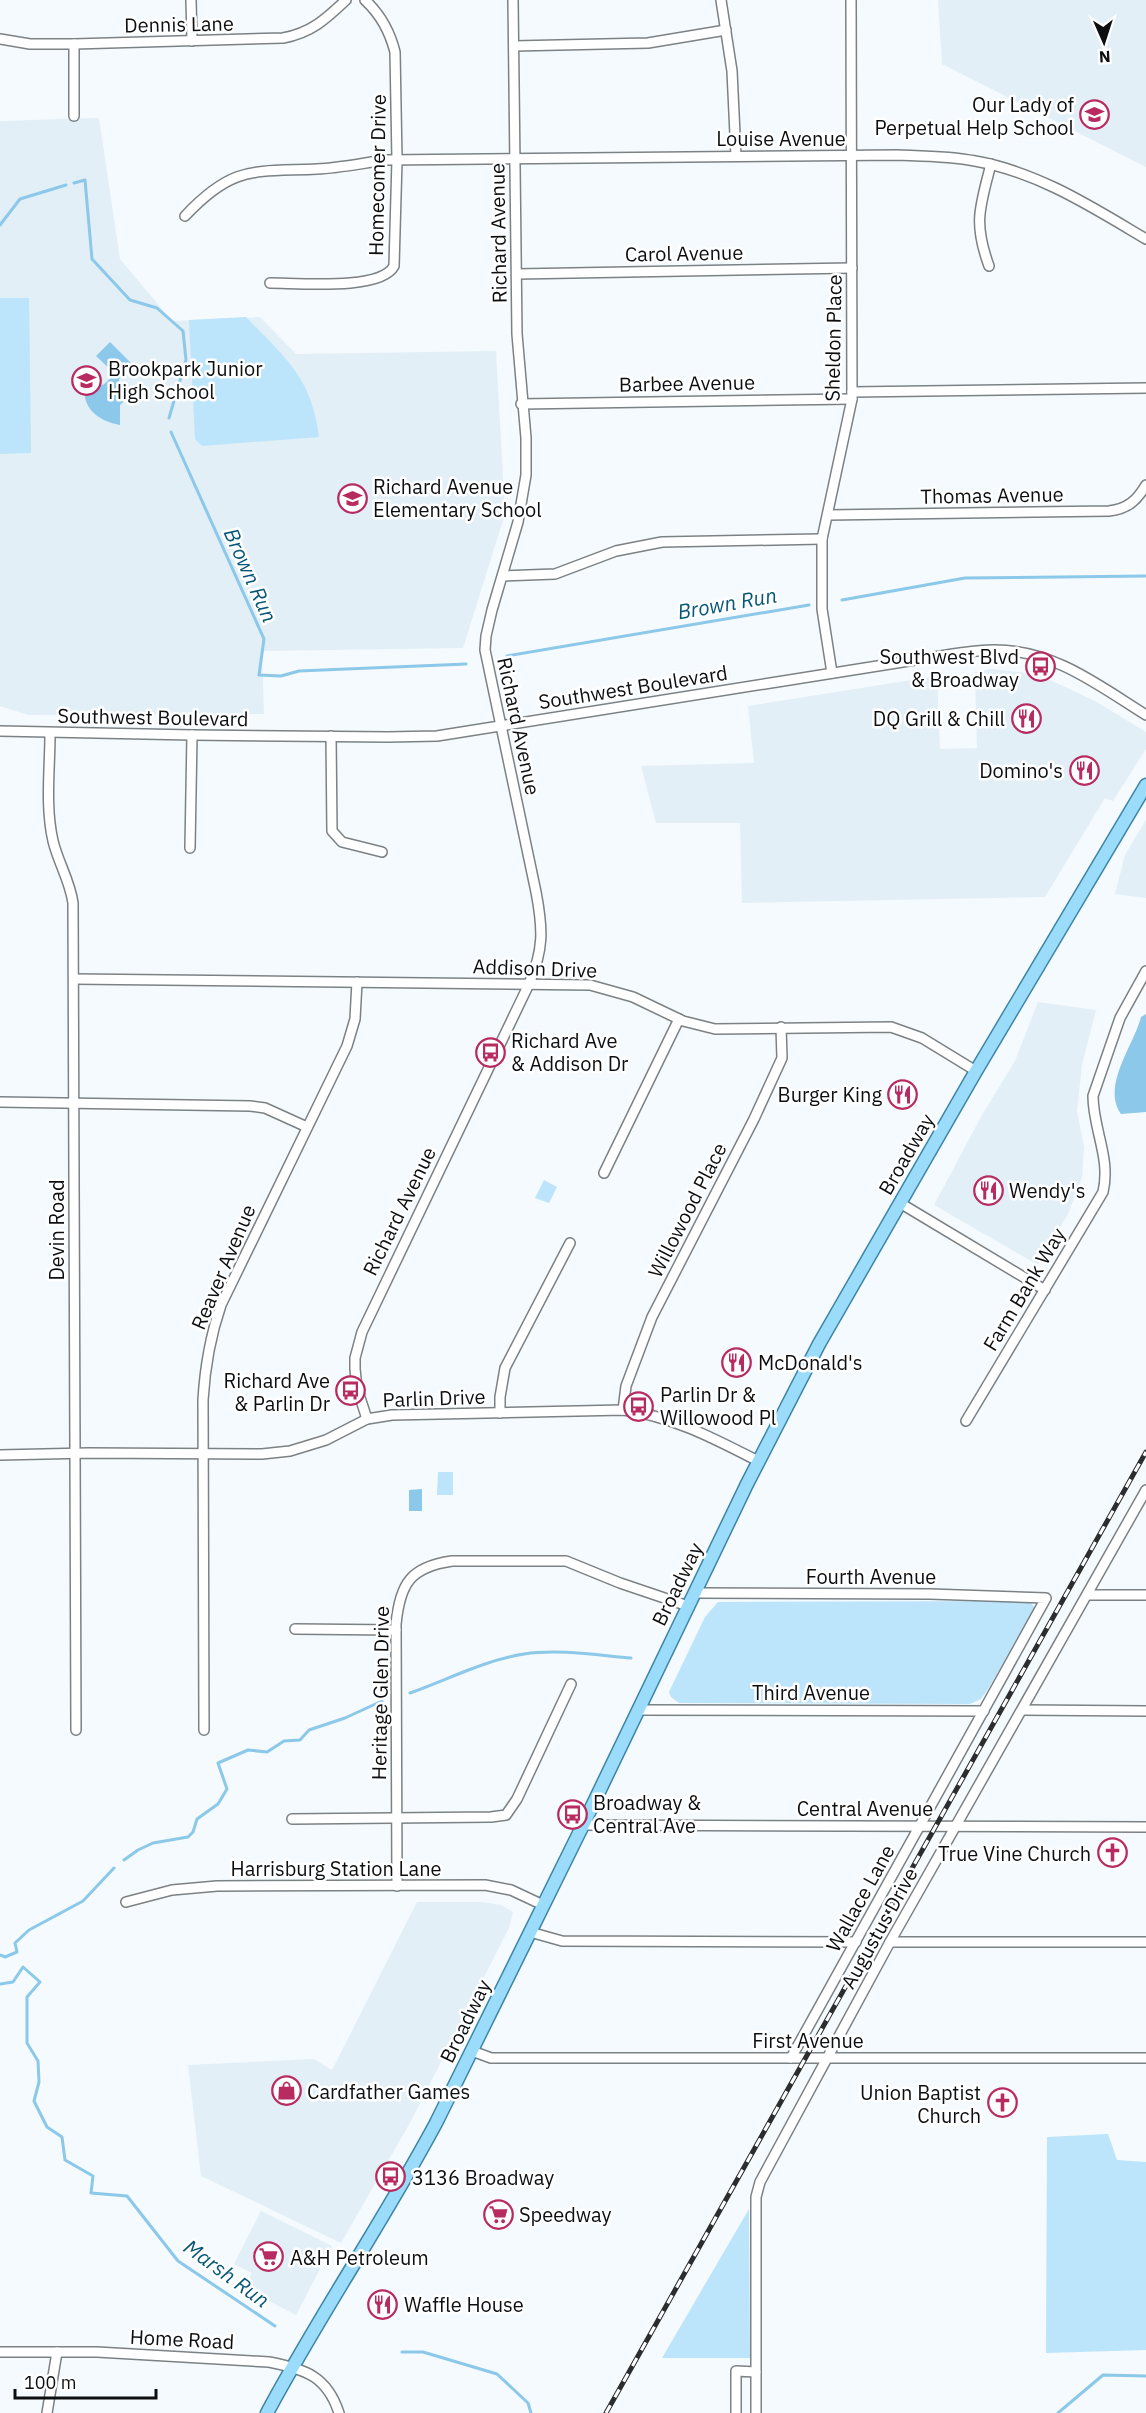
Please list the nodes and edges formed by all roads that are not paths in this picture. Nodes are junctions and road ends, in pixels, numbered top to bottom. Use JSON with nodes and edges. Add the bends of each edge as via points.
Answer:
{"nodes":[{"id":1,"x":192,"y":0,"type":"edge"},
{"id":2,"x":346,"y":0,"type":"edge"},
{"id":3,"x":365,"y":0,"type":"edge"},
{"id":4,"x":513,"y":0,"type":"edge"},
{"id":5,"x":721,"y":0,"type":"edge"},
{"id":6,"x":850,"y":0,"type":"edge"},
{"id":7,"x":726,"y":30,"type":"junction"},
{"id":8,"x":0,"y":39,"type":"edge"},
{"id":9,"x":192,"y":41,"type":"junction"},
{"id":10,"x":74,"y":44,"type":"junction"},
{"id":11,"x":514,"y":45,"type":"junction"},
{"id":12,"x":74,"y":116,"type":"dead end"},
{"id":13,"x":736,"y":156,"type":"junction"},
{"id":14,"x":851,"y":156,"type":"junction"},
{"id":15,"x":515,"y":159,"type":"junction"},
{"id":16,"x":397,"y":160,"type":"junction"},
{"id":17,"x":991,"y":164,"type":"junction"},
{"id":18,"x":185,"y":216,"type":"dead end"},
{"id":19,"x":1146,"y":239,"type":"edge"},
{"id":20,"x":989,"y":266,"type":"dead end"},
{"id":21,"x":852,"y":268,"type":"junction"},
{"id":22,"x":517,"y":274,"type":"junction"},
{"id":23,"x":270,"y":283,"type":"dead end"},
{"id":24,"x":1146,"y":388,"type":"edge"},
{"id":25,"x":852,"y":395,"type":"junction"},
{"id":26,"x":521,"y":404,"type":"junction"},
{"id":27,"x":1146,"y":485,"type":"edge"},
{"id":28,"x":828,"y":515,"type":"junction"},
{"id":29,"x":822,"y":539,"type":"junction"},
{"id":30,"x":503,"y":576,"type":"junction"},
{"id":31,"x":832,"y":674,"type":"junction"},
{"id":32,"x":1146,"y":715,"type":"edge"},
{"id":33,"x":501,"y":727,"type":"junction"},
{"id":34,"x":0,"y":731,"type":"edge"},
{"id":35,"x":50,"y":734,"type":"junction"},
{"id":36,"x":192,"y":735,"type":"junction"},
{"id":37,"x":331,"y":736,"type":"junction"},
{"id":38,"x":1146,"y":785,"type":"edge"},
{"id":39,"x":190,"y":848,"type":"dead end"},
{"id":40,"x":382,"y":852,"type":"dead end"},
{"id":41,"x":1146,"y":971,"type":"edge"},
{"id":42,"x":74,"y":979,"type":"junction"},
{"id":43,"x":357,"y":982,"type":"junction"},
{"id":44,"x":529,"y":984,"type":"junction"},
{"id":45,"x":679,"y":1019,"type":"junction"},
{"id":46,"x":781,"y":1028,"type":"junction"},
{"id":47,"x":976,"y":1071,"type":"junction"},
{"id":48,"x":0,"y":1102,"type":"edge"},
{"id":49,"x":74,"y":1102,"type":"junction"},
{"id":50,"x":308,"y":1126,"type":"junction"},
{"id":51,"x":604,"y":1173,"type":"dead end"},
{"id":52,"x":900,"y":1203,"type":"junction"},
{"id":53,"x":570,"y":1243,"type":"dead end"},
{"id":54,"x":1045,"y":1290,"type":"junction"},
{"id":55,"x":623,"y":1410,"type":"junction"},
{"id":56,"x":500,"y":1413,"type":"junction"},
{"id":57,"x":367,"y":1419,"type":"junction"},
{"id":58,"x":966,"y":1421,"type":"dead end"},
{"id":59,"x":204,"y":1452,"type":"junction"},
{"id":60,"x":75,"y":1453,"type":"junction"},
{"id":61,"x":0,"y":1455,"type":"edge"},
{"id":62,"x":758,"y":1461,"type":"junction"},
{"id":63,"x":1146,"y":1490,"type":"edge"},
{"id":64,"x":695,"y":1593,"type":"junction"},
{"id":65,"x":1087,"y":1595,"type":"junction"},
{"id":66,"x":1146,"y":1595,"type":"edge"},
{"id":67,"x":1046,"y":1598,"type":"joint"},
{"id":68,"x":688,"y":1606,"type":"junction"},
{"id":69,"x":295,"y":1629,"type":"dead end"},
{"id":70,"x":396,"y":1630,"type":"junction"},
{"id":71,"x":571,"y":1684,"type":"dead end"},
{"id":72,"x":638,"y":1710,"type":"junction"},
{"id":73,"x":1022,"y":1710,"type":"junction"},
{"id":74,"x":1146,"y":1711,"type":"edge"},
{"id":75,"x":984,"y":1712,"type":"junction"},
{"id":76,"x":76,"y":1730,"type":"dead end"},
{"id":77,"x":204,"y":1730,"type":"dead end"},
{"id":78,"x":396,"y":1818,"type":"junction"},
{"id":79,"x":292,"y":1819,"type":"dead end"},
{"id":80,"x":583,"y":1825,"type":"junction"},
{"id":81,"x":920,"y":1827,"type":"junction"},
{"id":82,"x":955,"y":1827,"type":"junction"},
{"id":83,"x":1146,"y":1827,"type":"edge"},
{"id":84,"x":397,"y":1886,"type":"junction"},
{"id":85,"x":126,"y":1902,"type":"dead end"},
{"id":86,"x":543,"y":1905,"type":"junction"},
{"id":87,"x":530,"y":1932,"type":"junction"},
{"id":88,"x":856,"y":1942,"type":"junction"},
{"id":89,"x":890,"y":1942,"type":"junction"},
{"id":90,"x":1146,"y":1942,"type":"edge"},
{"id":91,"x":472,"y":2050,"type":"junction"},
{"id":92,"x":791,"y":2058,"type":"junction"},
{"id":93,"x":829,"y":2058,"type":"junction"},
{"id":94,"x":1146,"y":2058,"type":"edge"},
{"id":95,"x":0,"y":2352,"type":"edge"},
{"id":96,"x":57,"y":2352,"type":"junction"},
{"id":97,"x":292,"y":2366,"type":"junction"},
{"id":98,"x":756,"y":2372,"type":"junction"},
{"id":99,"x":47,"y":2413,"type":"edge"},
{"id":100,"x":267,"y":2413,"type":"edge"},
{"id":101,"x":339,"y":2413,"type":"edge"},
{"id":102,"x":736,"y":2413,"type":"edge"},
{"id":103,"x":756,"y":2413,"type":"edge"}],
"edges":[{"from":1,"to":9,"type":"street"},
{"from":2,"to":9,"type":"street","name":"Dennis Lane","via":[[323,22],[297,36]]},
{"from":3,"to":16,"type":"street","name":"Homecomer Drive","via":[[380,17],[395,52]]},
{"from":4,"to":11,"type":"street","name":"Richard Avenue"},
{"from":5,"to":7,"type":"street"},
{"from":6,"to":14,"type":"street","name":"Sheldon Place"},
{"from":7,"to":11,"type":"street","via":[[648,43]]},
{"from":7,"to":13,"type":"street","via":[[735,96]]},
{"from":8,"to":10,"type":"street","name":"Dennis Lane"},
{"from":9,"to":10,"type":"street","name":"Dennis Lane"},
{"from":10,"to":12,"type":"street"},
{"from":11,"to":15,"type":"street","name":"Richard Avenue"},
{"from":13,"to":14,"type":"street","name":"Louise Avenue"},
{"from":13,"to":15,"type":"street","name":"Louise Avenue"},
{"from":14,"to":17,"type":"street","name":"Louise Avenue","via":[[935,156]]},
{"from":14,"to":21,"type":"street","name":"Sheldon Place"},
{"from":15,"to":16,"type":"street","name":"Louise Avenue"},
{"from":15,"to":22,"type":"street","name":"Richard Avenue"},
{"from":16,"to":18,"type":"street","name":"Louise Avenue","via":[[246,173],[215,188]]},
{"from":16,"to":23,"type":"street","name":"Homecomer Drive","via":[[396,258],[391,273],[352,283]]},
{"from":17,"to":19,"type":"street","name":"Louise Avenue","via":[[1051,185]]},
{"from":17,"to":20,"type":"street","via":[[980,207],[979,231]]},
{"from":21,"to":22,"type":"street","name":"Carol Avenue"},
{"from":21,"to":25,"type":"street","name":"Sheldon Place"},
{"from":22,"to":26,"type":"street","name":"Richard Avenue"},
{"from":24,"to":25,"type":"street","name":"Barbee Avenue"},
{"from":25,"to":26,"type":"street","name":"Barbee Avenue"},
{"from":25,"to":28,"type":"street","name":"Sheldon Place"},
{"from":26,"to":30,"type":"street","name":"Richard Avenue","via":[[526,438],[525,483]]},
{"from":27,"to":28,"type":"street","name":"Thomas Avenue","via":[[1127,507],[1109,511]]},
{"from":28,"to":29,"type":"street","name":"Sheldon Place"},
{"from":29,"to":30,"type":"street","via":[[662,542],[616,551],[555,574]]},
{"from":29,"to":31,"type":"street","name":"Sheldon Place","via":[[822,609]]},
{"from":30,"to":33,"type":"street","name":"Richard Avenue","via":[[485,650]]},
{"from":31,"to":32,"type":"street","name":"Southwest Boulevard","via":[[986,650],[1018,651],[1068,667]]},
{"from":31,"to":33,"type":"street","name":"Southwest Boulevard"},
{"from":33,"to":37,"type":"street","name":"Southwest Boulevard","via":[[419,737]]},
{"from":33,"to":44,"type":"street","name":"Richard Avenue","via":[[542,929],[540,954]]},
{"from":34,"to":35,"type":"street","name":"Southwest Boulevard"},
{"from":35,"to":36,"type":"street","name":"Southwest Boulevard"},
{"from":35,"to":42,"type":"street","name":"Devin Road","via":[[50,825],[71,893]]},
{"from":36,"to":37,"type":"street","name":"Southwest Boulevard"},
{"from":36,"to":39,"type":"street"},
{"from":37,"to":40,"type":"street","via":[[332,831],[342,842]]},
{"from":38,"to":47,"type":"main road","name":"Broadway"},
{"from":41,"to":54,"type":"street","name":"Farm Bank Way","via":[[1120,1018],[1093,1096],[1106,1170],[1103,1192]]},
{"from":42,"to":43,"type":"street","name":"Addison Drive"},
{"from":42,"to":49,"type":"street","name":"Devin Road"},
{"from":43,"to":44,"type":"street","name":"Addison Drive"},
{"from":43,"to":50,"type":"street","name":"Reaver Avenue","via":[[352,1032]]},
{"from":44,"to":45,"type":"street","name":"Addison Drive","via":[[590,985],[613,990]]},
{"from":44,"to":57,"type":"street","name":"Richard Avenue","via":[[360,1337],[355,1369]]},
{"from":45,"to":46,"type":"street","name":"Addison Drive","via":[[715,1029]]},
{"from":45,"to":51,"type":"street"},
{"from":46,"to":47,"type":"street","name":"Addison Drive","via":[[891,1026],[922,1038]]},
{"from":46,"to":55,"type":"street","name":"Willowood Place","via":[[782,1058],[652,1317],[626,1386]]},
{"from":47,"to":52,"type":"main road","name":"Broadway"},
{"from":48,"to":49,"type":"street"},
{"from":49,"to":50,"type":"street","via":[[250,1106],[266,1108]]},
{"from":49,"to":60,"type":"street","name":"Devin Road"},
{"from":50,"to":59,"type":"street","name":"Reaver Avenue","via":[[221,1305],[210,1336],[205,1367]]},
{"from":52,"to":54,"type":"street"},
{"from":52,"to":62,"type":"main road","name":"Broadway"},
{"from":53,"to":56,"type":"street","via":[[505,1368]]},
{"from":54,"to":58,"type":"street","name":"Farm Bank Way"},
{"from":55,"to":56,"type":"street","name":"Parlin Drive"},
{"from":55,"to":62,"type":"street","name":"Parlin Drive","via":[[683,1425]]},
{"from":56,"to":57,"type":"street","name":"Parlin Drive"},
{"from":57,"to":59,"type":"street","name":"Parlin Drive","via":[[326,1440],[290,1451]]},
{"from":59,"to":60,"type":"street","name":"Parlin Drive"},
{"from":59,"to":77,"type":"street","name":"Reaver Avenue"},
{"from":60,"to":61,"type":"street","name":"Parlin Drive"},
{"from":60,"to":76,"type":"street","name":"Devin Road"},
{"from":62,"to":64,"type":"main road","name":"Broadway"},
{"from":63,"to":65,"type":"street","name":"Augustus Drive"},
{"from":64,"to":67,"type":"street","name":"Fourth Avenue"},
{"from":64,"to":68,"type":"main road","name":"Broadway"},
{"from":65,"to":66,"type":"street"},
{"from":65,"to":73,"type":"street","name":"Augustus Drive"},
{"from":67,"to":75,"type":"street","name":"Wallace Lane"},
{"from":68,"to":70,"type":"street","name":"Heritage Glen Drive","via":[[566,1561],[452,1561],[435,1564],[404,1586]]},
{"from":68,"to":72,"type":"main road","name":"Broadway"},
{"from":69,"to":70,"type":"street"},
{"from":70,"to":78,"type":"street","name":"Heritage Glen Drive"},
{"from":71,"to":78,"type":"street","via":[[506,1815]]},
{"from":72,"to":75,"type":"street","name":"Third Avenue"},
{"from":72,"to":80,"type":"main road","name":"Broadway"},
{"from":73,"to":74,"type":"street"},
{"from":73,"to":82,"type":"street","name":"Augustus Drive"},
{"from":75,"to":81,"type":"street","name":"Wallace Lane"},
{"from":78,"to":79,"type":"street"},
{"from":78,"to":84,"type":"street","name":"Heritage Glen Drive"},
{"from":80,"to":81,"type":"street","name":"Central Avenue"},
{"from":80,"to":86,"type":"main road","name":"Broadway"},
{"from":81,"to":82,"type":"street","name":"Central Avenue"},
{"from":81,"to":88,"type":"street","name":"Wallace Lane"},
{"from":82,"to":83,"type":"street","name":"Central Avenue"},
{"from":82,"to":89,"type":"street","name":"Augustus Drive"},
{"from":84,"to":85,"type":"street","name":"Harrisburg Station Lane","via":[[199,1887]]},
{"from":84,"to":86,"type":"street","name":"Harrisburg Station Lane","via":[[500,1886]]},
{"from":86,"to":87,"type":"main road","name":"Broadway"},
{"from":87,"to":88,"type":"street","via":[[562,1941]]},
{"from":87,"to":91,"type":"main road","name":"Broadway"},
{"from":88,"to":92,"type":"street","name":"Wallace Lane"},
{"from":89,"to":90,"type":"street"},
{"from":89,"to":93,"type":"street","name":"Augustus Drive"},
{"from":91,"to":92,"type":"street","name":"First Avenue","via":[[491,2058]]},
{"from":91,"to":97,"type":"main road","name":"Broadway","via":[[416,2160]]},
{"from":92,"to":93,"type":"street","name":"First Avenue"},
{"from":93,"to":94,"type":"street","name":"First Avenue"},
{"from":93,"to":98,"type":"street","name":"Augustus Drive","via":[[760,2182],[756,2197]]},
{"from":95,"to":96,"type":"street","name":"Home Road"},
{"from":96,"to":97,"type":"street","name":"Home Road"},
{"from":96,"to":99,"type":"street"},
{"from":97,"to":100,"type":"main road","name":"Broadway"},
{"from":97,"to":101,"type":"street","name":"Home Road","via":[[331,2391]]},
{"from":98,"to":102,"type":"street","via":[[736,2371]]},
{"from":98,"to":103,"type":"street","name":"Augustus Drive"}]}
